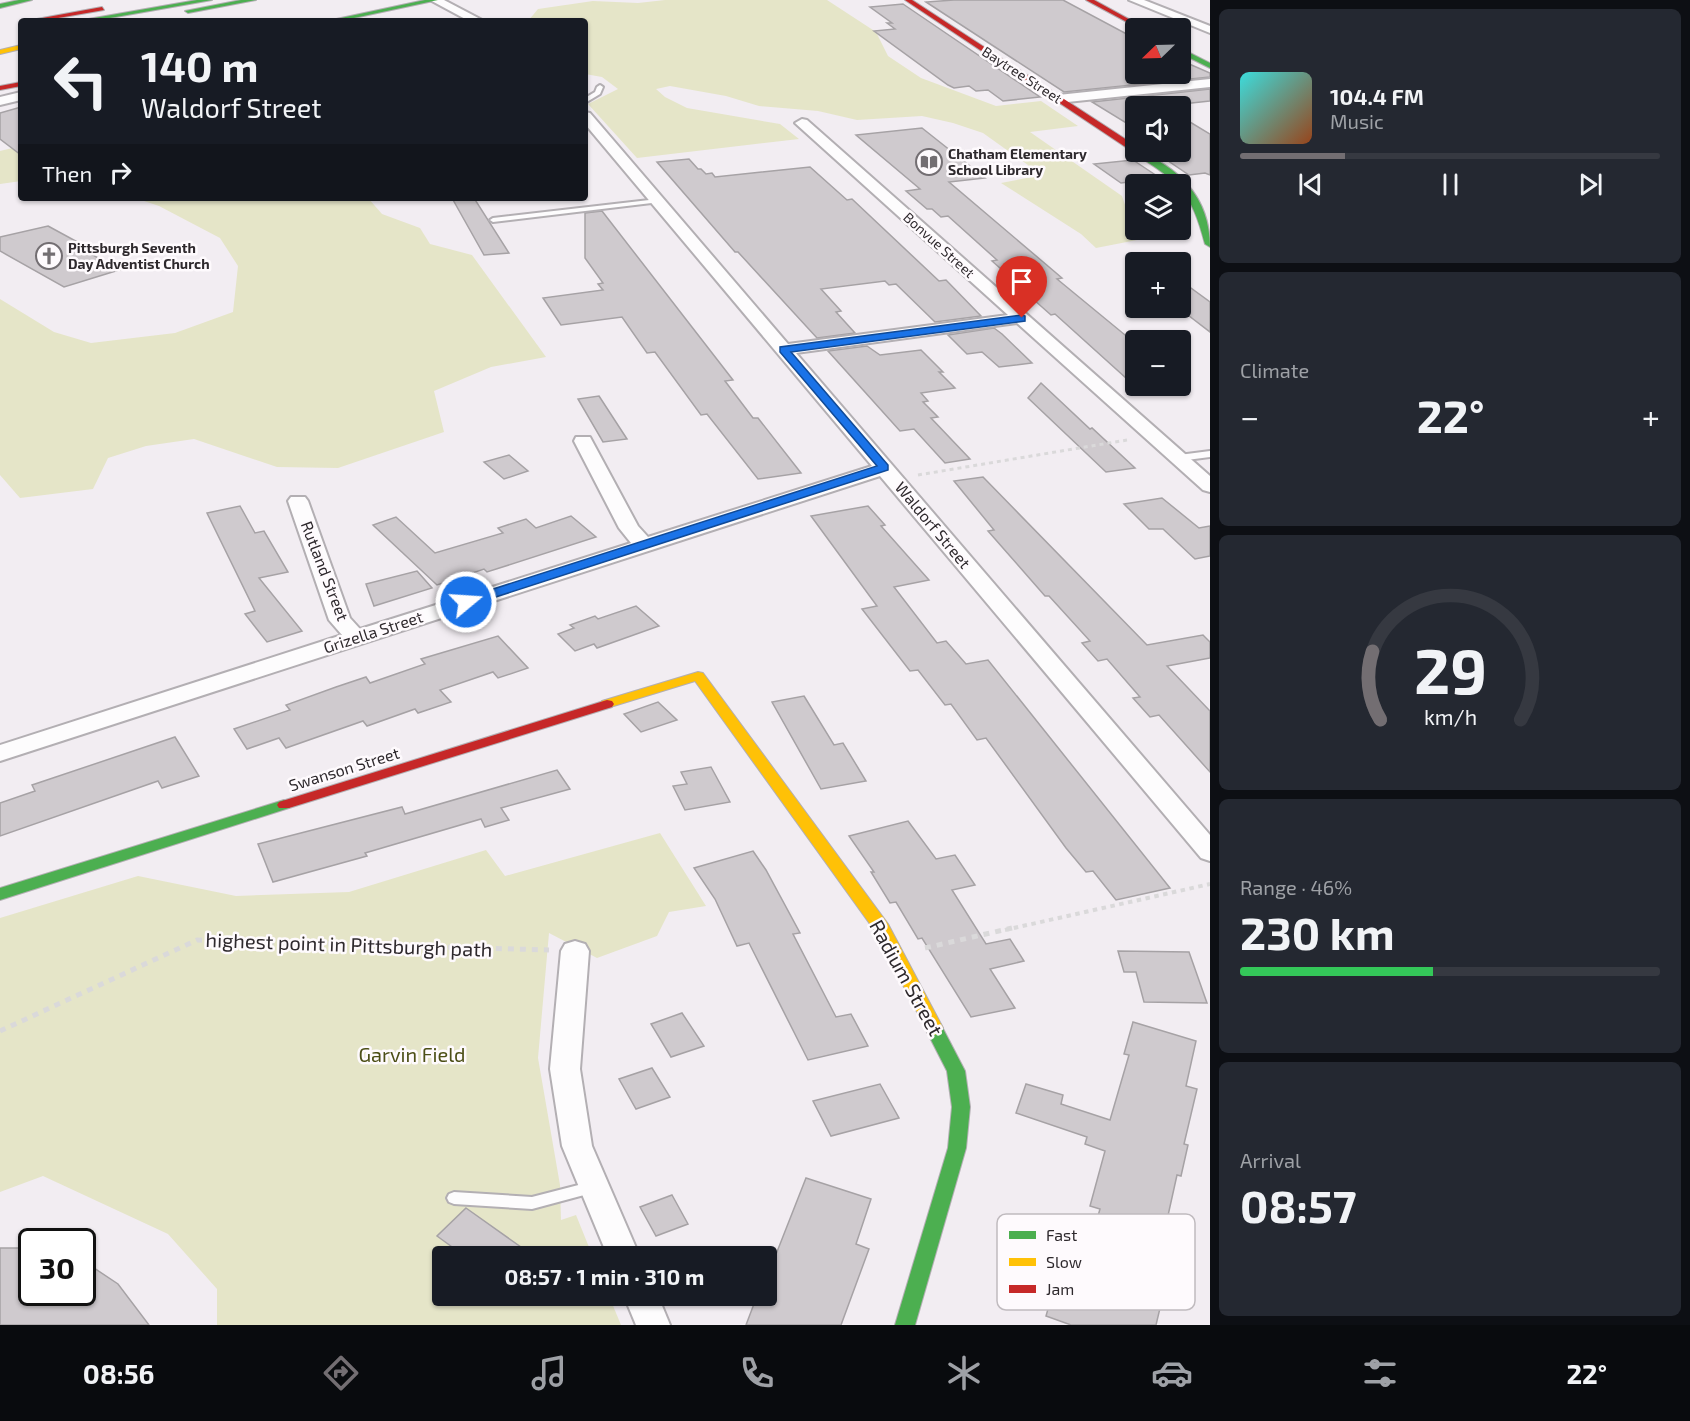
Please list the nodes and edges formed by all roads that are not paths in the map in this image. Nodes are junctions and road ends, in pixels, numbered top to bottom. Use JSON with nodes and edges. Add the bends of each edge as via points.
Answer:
{"nodes":[{"id":1,"x":8,"y":0,"type":"edge"},
{"id":2,"x":28,"y":0,"type":"edge"},
{"id":3,"x":157,"y":0,"type":"edge"},
{"id":4,"x":209,"y":0,"type":"edge"},
{"id":5,"x":253,"y":0,"type":"edge"},
{"id":6,"x":435,"y":0,"type":"edge"},
{"id":7,"x":908,"y":0,"type":"edge"},
{"id":8,"x":1089,"y":0,"type":"edge"},
{"id":9,"x":1134,"y":0,"type":"edge"},
{"id":10,"x":0,"y":3,"type":"edge"},
{"id":11,"x":181,"y":5,"type":"junction"},
{"id":12,"x":153,"y":16,"type":"junction"},
{"id":13,"x":47,"y":18,"type":"edge"},
{"id":14,"x":99,"y":18,"type":"edge"},
{"id":15,"x":106,"y":18,"type":"edge"},
{"id":16,"x":143,"y":18,"type":"edge"},
{"id":17,"x":146,"y":18,"type":"edge"},
{"id":18,"x":345,"y":18,"type":"edge"},
{"id":19,"x":472,"y":18,"type":"edge"},
{"id":20,"x":1125,"y":19,"type":"edge"},
{"id":21,"x":1210,"y":30,"type":"edge"},
{"id":22,"x":18,"y":36,"type":"edge"},
{"id":23,"x":0,"y":39,"type":"edge"},
{"id":24,"x":18,"y":43,"type":"edge"},
{"id":25,"x":0,"y":46,"type":"edge"},
{"id":26,"x":18,"y":48,"type":"edge"},
{"id":27,"x":0,"y":52,"type":"edge"},
{"id":28,"x":1191,"y":56,"type":"edge"},
{"id":29,"x":1210,"y":66,"type":"edge"},
{"id":30,"x":1210,"y":83,"type":"edge"},
{"id":31,"x":18,"y":85,"type":"edge"},
{"id":32,"x":600,"y":87,"type":"dead end"},
{"id":33,"x":0,"y":88,"type":"edge"},
{"id":34,"x":18,"y":97,"type":"edge"},
{"id":35,"x":588,"y":99,"type":"edge"},
{"id":36,"x":1058,"y":99,"type":"junction"},
{"id":37,"x":0,"y":101,"type":"edge"},
{"id":38,"x":588,"y":119,"type":"edge"},
{"id":39,"x":802,"y":123,"type":"dead end"},
{"id":40,"x":1125,"y":143,"type":"edge"},
{"id":41,"x":1154,"y":162,"type":"edge"},
{"id":42,"x":658,"y":201,"type":"junction"},
{"id":43,"x":493,"y":220,"type":"dead end"},
{"id":44,"x":1210,"y":244,"type":"edge"},
{"id":45,"x":1022,"y":318,"type":"junction"},
{"id":46,"x":784,"y":350,"type":"junction"},
{"id":47,"x":583,"y":441,"type":"dead end"},
{"id":48,"x":1210,"y":454,"type":"edge"},
{"id":49,"x":1179,"y":458,"type":"junction"},
{"id":50,"x":889,"y":473,"type":"junction"},
{"id":51,"x":1210,"y":486,"type":"edge"},
{"id":52,"x":298,"y":501,"type":"dead end"},
{"id":53,"x":643,"y":545,"type":"junction"},
{"id":54,"x":356,"y":638,"type":"junction"},
{"id":55,"x":698,"y":676,"type":"joint"},
{"id":56,"x":0,"y":753,"type":"edge"},
{"id":57,"x":1210,"y":852,"type":"edge"},
{"id":58,"x":0,"y":894,"type":"edge"},
{"id":59,"x":575,"y":951,"type":"road end"},
{"id":60,"x":595,"y":1187,"type":"junction"},
{"id":61,"x":454,"y":1197,"type":"dead end"},
{"id":62,"x":619,"y":1246,"type":"edge"},
{"id":63,"x":645,"y":1306,"type":"edge"},
{"id":64,"x":653,"y":1325,"type":"edge"},
{"id":65,"x":904,"y":1325,"type":"edge"}],
"edges":[{"from":1,"to":10,"type":"main road"},
{"from":2,"to":10,"type":"main road"},
{"from":3,"to":13,"type":"main road"},
{"from":4,"to":11,"type":"main road"},
{"from":5,"to":12,"type":"main road"},
{"from":6,"to":18,"type":"main road"},
{"from":6,"to":19,"type":"street"},
{"from":7,"to":36,"type":"main road","name":"Baytree Street"},
{"from":8,"to":20,"type":"main road"},
{"from":9,"to":21,"type":"street"},
{"from":11,"to":14,"type":"main road"},
{"from":11,"to":15,"type":"main road"},
{"from":12,"to":16,"type":"main road"},
{"from":12,"to":17,"type":"main road"},
{"from":22,"to":23,"type":"main road"},
{"from":24,"to":25,"type":"main road"},
{"from":26,"to":27,"type":"main road"},
{"from":28,"to":29,"type":"main road"},
{"from":30,"to":36,"type":"street"},
{"from":31,"to":33,"type":"main road"},
{"from":32,"to":35,"type":"lane"},
{"from":34,"to":37,"type":"street"},
{"from":36,"to":40,"type":"main road","name":"Baytree Street"},
{"from":38,"to":42,"type":"street","name":"Waldorf Street"},
{"from":39,"to":45,"type":"street","name":"Bonvue Street"},
{"from":41,"to":44,"type":"main road","name":"Baytree Street","via":[[1190,190]]},
{"from":42,"to":43,"type":"lane"},
{"from":42,"to":46,"type":"street","name":"Waldorf Street"},
{"from":45,"to":46,"type":"street"},
{"from":45,"to":49,"type":"street","name":"Bonvue Street"},
{"from":46,"to":50,"type":"street","name":"Waldorf Street"},
{"from":47,"to":53,"type":"street","via":[[629,528]]},
{"from":48,"to":49,"type":"lane"},
{"from":49,"to":51,"type":"street","name":"Bonvue Street"},
{"from":50,"to":53,"type":"street","name":"Grizella Street"},
{"from":50,"to":57,"type":"street","name":"Waldorf Street"},
{"from":52,"to":54,"type":"street","name":"Rutland Street","via":[[340,620]]},
{"from":53,"to":54,"type":"street","name":"Grizella Street"},
{"from":54,"to":56,"type":"street","name":"Grizella Street"},
{"from":55,"to":58,"type":"main road","name":"Swanson Street"},
{"from":55,"to":65,"type":"main road","name":"Radium Street","via":[[882,928],[956,1071],[961,1107],[957,1148]]},
{"from":59,"to":60,"type":"street","via":[[565,1069],[577,1146]]},
{"from":60,"to":61,"type":"lane","via":[[532,1203]]},
{"from":60,"to":62,"type":"street"},
{"from":63,"to":64,"type":"street"}]}
